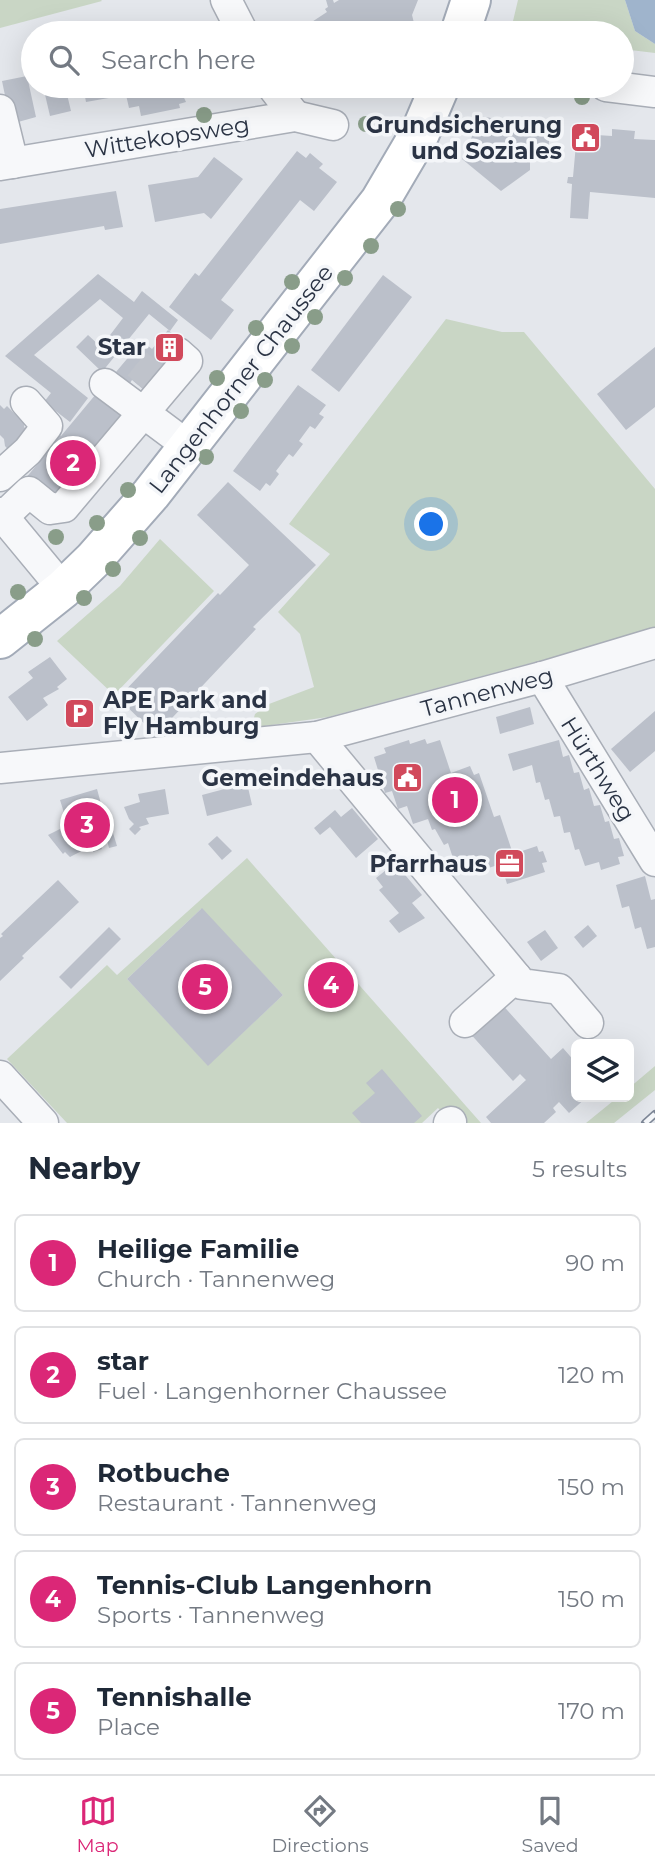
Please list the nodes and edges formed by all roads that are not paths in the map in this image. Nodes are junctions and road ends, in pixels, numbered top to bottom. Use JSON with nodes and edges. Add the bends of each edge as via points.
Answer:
{"nodes":[{"id":1,"x":226,"y":0,"type":"edge"},
{"id":2,"x":471,"y":0,"type":"edge"},
{"id":3,"x":237,"y":21,"type":"edge"},
{"id":4,"x":464,"y":21,"type":"edge"},
{"id":5,"x":634,"y":89,"type":"edge"},
{"id":6,"x":655,"y":92,"type":"edge"},
{"id":7,"x":281,"y":98,"type":"edge"},
{"id":8,"x":435,"y":98,"type":"edge"},
{"id":9,"x":0,"y":110,"type":"edge"},
{"id":10,"x":295,"y":117,"type":"junction"},
{"id":11,"x":333,"y":125,"type":"dead end"},
{"id":12,"x":6,"y":164,"type":"edge"},
{"id":13,"x":178,"y":354,"type":"dead end"},
{"id":14,"x":128,"y":396,"type":"junction"},
{"id":15,"x":26,"y":402,"type":"dead end"},
{"id":16,"x":188,"y":446,"type":"junction"},
{"id":17,"x":0,"y":476,"type":"edge"},
{"id":18,"x":1,"y":515,"type":"edge"},
{"id":19,"x":63,"y":589,"type":"junction"},
{"id":20,"x":0,"y":639,"type":"edge"},
{"id":21,"x":655,"y":643,"type":"edge"},
{"id":22,"x":542,"y":677,"type":"junction"},
{"id":23,"x":317,"y":737,"type":"junction"},
{"id":24,"x":0,"y":768,"type":"edge"},
{"id":25,"x":655,"y":861,"type":"edge"},
{"id":26,"x":516,"y":977,"type":"junction"},
{"id":27,"x":465,"y":1022,"type":"dead end"},
{"id":28,"x":588,"y":1023,"type":"dead end"},
{"id":29,"x":0,"y":1076,"type":"edge"},
{"id":30,"x":43,"y":1123,"type":"edge"}],
"edges":[{"from":1,"to":3,"type":"street"},
{"from":2,"to":4,"type":"main road"},
{"from":5,"to":6,"type":"street"},
{"from":7,"to":10,"type":"street"},
{"from":8,"to":16,"type":"main road","name":"Langenhorner Chaussee","via":[[380,201]]},
{"from":9,"to":12,"type":"street"},
{"from":10,"to":11,"type":"street","name":"Wittekopsweg"},
{"from":10,"to":12,"type":"street","name":"Wittekopsweg"},
{"from":13,"to":14,"type":"street","via":[[187,361]]},
{"from":14,"to":16,"type":"street"},
{"from":14,"to":18,"type":"street","via":[[64,507],[50,509],[29,492]]},
{"from":15,"to":17,"type":"street","via":[[47,426]]},
{"from":16,"to":19,"type":"main road","name":"Langenhorner Chaussee","via":[[117,535]]},
{"from":18,"to":19,"type":"street"},
{"from":19,"to":20,"type":"main road","name":"Langenhorner Chaussee"},
{"from":21,"to":22,"type":"street","name":"Tannenweg"},
{"from":22,"to":23,"type":"street","name":"Tannenweg"},
{"from":22,"to":25,"type":"street","name":"Hürthweg"},
{"from":23,"to":24,"type":"street","name":"Tannenweg"},
{"from":23,"to":26,"type":"street"},
{"from":26,"to":27,"type":"street"},
{"from":26,"to":28,"type":"street","via":[[522,985],[559,989]]},
{"from":29,"to":30,"type":"street"}]}
